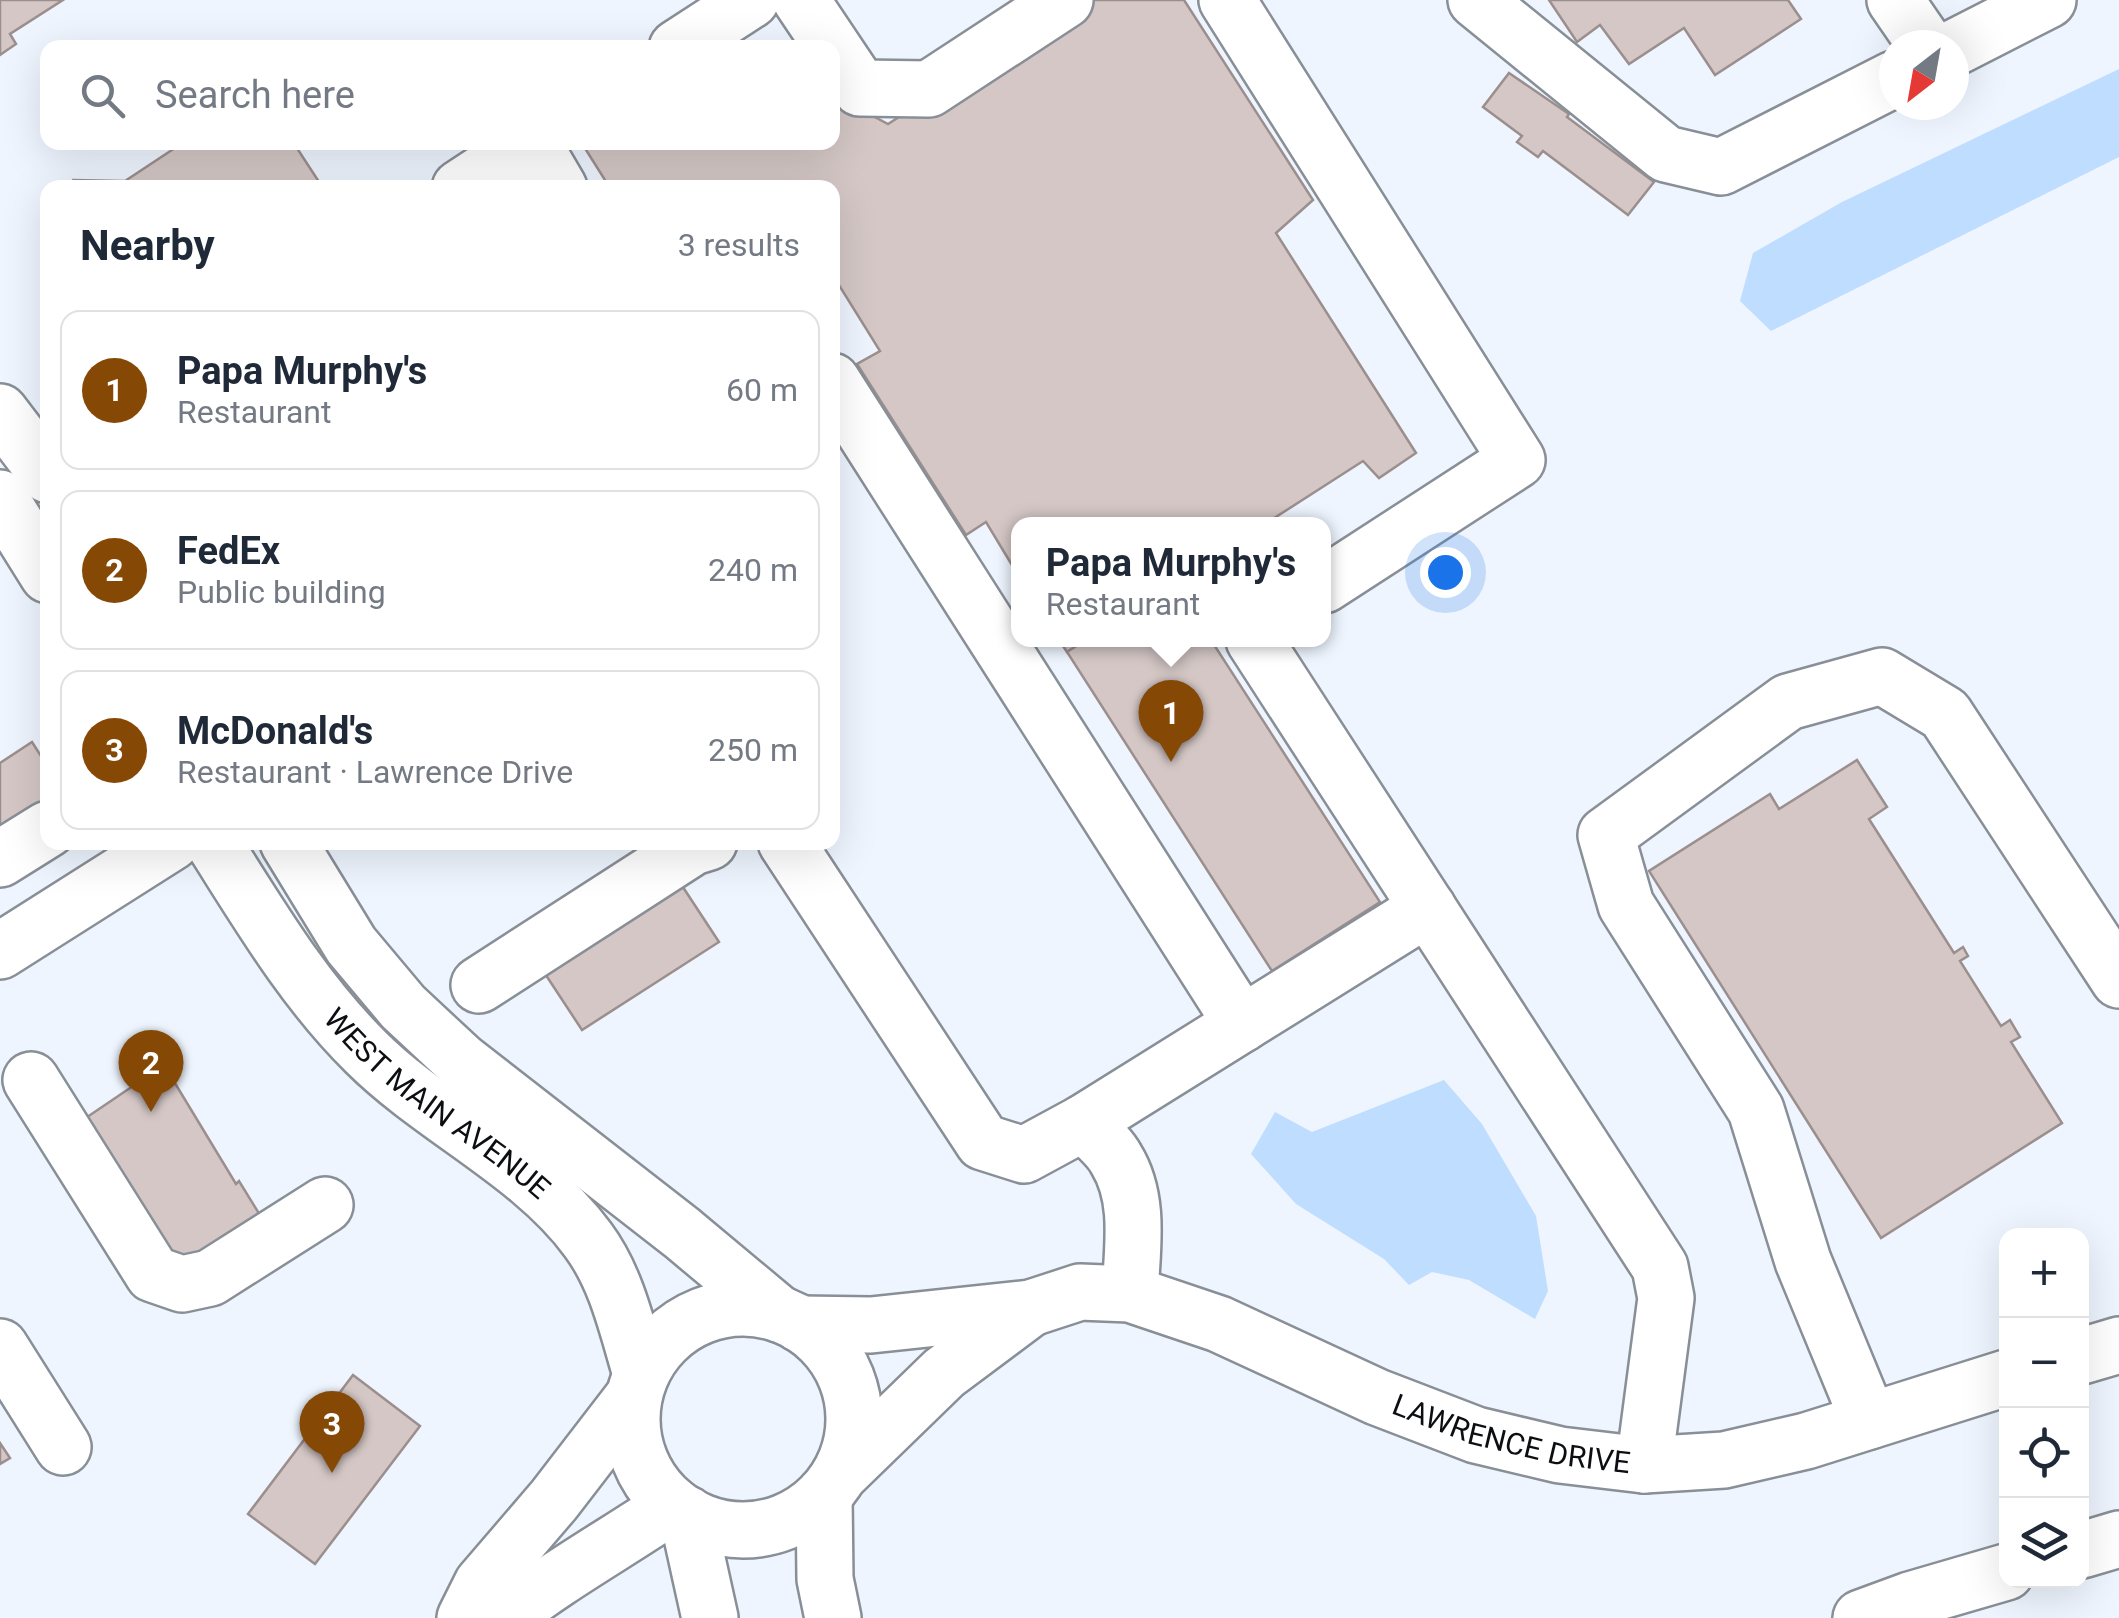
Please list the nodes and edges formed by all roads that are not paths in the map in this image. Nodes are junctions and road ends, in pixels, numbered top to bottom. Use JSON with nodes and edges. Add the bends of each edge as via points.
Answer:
{"nodes":[{"id":1,"x":752,"y":0,"type":"edge"},
{"id":2,"x":801,"y":0,"type":"edge"},
{"id":3,"x":1065,"y":0,"type":"edge"},
{"id":4,"x":1227,"y":0,"type":"edge"},
{"id":5,"x":1476,"y":0,"type":"edge"},
{"id":6,"x":1895,"y":0,"type":"edge"},
{"id":7,"x":2037,"y":2,"type":"edge"},
{"id":8,"x":1916,"y":30,"type":"edge"},
{"id":9,"x":690,"y":40,"type":"edge"},
{"id":10,"x":828,"y":40,"type":"edge"},
{"id":11,"x":1969,"y":40,"type":"edge"},
{"id":12,"x":840,"y":58,"type":"edge"},
{"id":13,"x":1879,"y":86,"type":"edge"},
{"id":14,"x":518,"y":150,"type":"edge"},
{"id":15,"x":535,"y":150,"type":"edge"},
{"id":16,"x":472,"y":180,"type":"edge"},
{"id":17,"x":554,"y":180,"type":"edge"},
{"id":18,"x":840,"y":394,"type":"edge"},
{"id":19,"x":0,"y":412,"type":"edge"},
{"id":20,"x":40,"y":464,"type":"edge"},
{"id":21,"x":0,"y":498,"type":"edge"},
{"id":22,"x":40,"y":562,"type":"edge"},
{"id":23,"x":1331,"y":580,"type":"edge"},
{"id":24,"x":1259,"y":647,"type":"edge"},
{"id":25,"x":40,"y":834,"type":"edge"},
{"id":26,"x":159,"y":850,"type":"edge"},
{"id":27,"x":218,"y":850,"type":"edge"},
{"id":28,"x":293,"y":850,"type":"edge"},
{"id":29,"x":687,"y":850,"type":"edge"},
{"id":30,"x":742,"y":850,"type":"edge"},
{"id":31,"x":791,"y":850,"type":"edge"},
{"id":32,"x":0,"y":860,"type":"edge"},
{"id":33,"x":1428,"y":908,"type":"junction"},
{"id":34,"x":0,"y":951,"type":"edge"},
{"id":35,"x":820,"y":966,"type":"dead end"},
{"id":36,"x":2119,"y":980,"type":"edge"},
{"id":37,"x":478,"y":985,"type":"dead end"},
{"id":38,"x":1242,"y":1024,"type":"junction"},
{"id":39,"x":31,"y":1080,"type":"dead end"},
{"id":40,"x":1084,"y":1123,"type":"junction"},
{"id":41,"x":325,"y":1205,"type":"dead end"},
{"id":42,"x":1130,"y":1294,"type":"junction"},
{"id":43,"x":1030,"y":1308,"type":"junction"},
{"id":44,"x":790,"y":1319,"type":"junction"},
{"id":45,"x":2119,"y":1345,"type":"edge"},
{"id":46,"x":0,"y":1347,"type":"edge"},
{"id":47,"x":2089,"y":1354,"type":"edge"},
{"id":48,"x":1999,"y":1380,"type":"edge"},
{"id":49,"x":638,"y":1385,"type":"junction"},
{"id":50,"x":1869,"y":1421,"type":"junction"},
{"id":51,"x":62,"y":1447,"type":"dead end"},
{"id":52,"x":1644,"y":1464,"type":"junction"},
{"id":53,"x":832,"y":1485,"type":"junction"},
{"id":54,"x":680,"y":1510,"type":"junction"},
{"id":55,"x":2119,"y":1540,"type":"edge"},
{"id":56,"x":2089,"y":1548,"type":"edge"},
{"id":57,"x":1999,"y":1574,"type":"edge"},
{"id":58,"x":464,"y":1618,"type":"edge"},
{"id":59,"x":504,"y":1618,"type":"edge"},
{"id":60,"x":710,"y":1618,"type":"edge"},
{"id":61,"x":832,"y":1618,"type":"edge"},
{"id":62,"x":1861,"y":1618,"type":"edge"}],
"edges":[{"from":1,"to":9,"type":"main road"},
{"from":2,"to":10,"type":"main road"},
{"from":3,"to":12,"type":"main road","via":[[929,89],[860,88]]},
{"from":4,"to":23,"type":"main road","via":[[1517,460]]},
{"from":5,"to":13,"type":"main road","via":[[1666,154],[1721,166]]},
{"from":6,"to":8,"type":"main road"},
{"from":7,"to":11,"type":"main road"},
{"from":14,"to":16,"type":"main road"},
{"from":15,"to":17,"type":"main road"},
{"from":18,"to":38,"type":"main road"},
{"from":19,"to":20,"type":"main road"},
{"from":21,"to":22,"type":"main road"},
{"from":24,"to":33,"type":"main road"},
{"from":25,"to":32,"type":"main road"},
{"from":26,"to":34,"type":"main road"},
{"from":27,"to":49,"type":"main road","name":"WEST MAIN AVENUE","via":[[311,993],[368,1055],[551,1200],[588,1240],[613,1284]]},
{"from":28,"to":44,"type":"main road","name":"WEST MAIN AVENUE","via":[[352,945],[403,1008]]},
{"from":29,"to":37,"type":"main road"},
{"from":30,"to":35,"type":"main road"},
{"from":31,"to":40,"type":"main road","via":[[983,1142],[1024,1155]]},
{"from":33,"to":38,"type":"main road"},
{"from":33,"to":52,"type":"main road","via":[[1660,1268],[1666,1298]]},
{"from":36,"to":50,"type":"main road","via":[[1944,714],[1882,676],[1788,702],[1606,835],[1626,905],[1756,1110],[1803,1260]]},
{"from":38,"to":40,"type":"main road"},
{"from":39,"to":41,"type":"main road","via":[[153,1274],[182,1284],[210,1278]]},
{"from":40,"to":42,"type":"main road","via":[[1116,1157],[1131,1192]]},
{"from":42,"to":43,"type":"main road","name":"LAWRENCE DRIVE","via":[[1080,1292]]},
{"from":42,"to":52,"type":"main road","name":"LAWRENCE DRIVE","via":[[1174,1306],[1476,1435],[1560,1456]]},
{"from":43,"to":44,"type":"main road","name":"LAWRENCE DRIVE","via":[[871,1325]]},
{"from":43,"to":53,"type":"main road","name":"LAWRENCE DRIVE","via":[[944,1374]]},
{"from":44,"to":49,"type":"main road","via":[[756,1308],[710,1313],[669,1336]]},
{"from":44,"to":53,"type":"main road","via":[[836,1358],[847,1380],[854,1428]]},
{"from":45,"to":47,"type":"main road"},
{"from":46,"to":51,"type":"main road"},
{"from":48,"to":50,"type":"main road","name":"LAWRENCE DRIVE"},
{"from":49,"to":54,"type":"main road","via":[[634,1444],[656,1488]]},
{"from":49,"to":58,"type":"main road","via":[[482,1584]]},
{"from":50,"to":52,"type":"main road","name":"LAWRENCE DRIVE","via":[[1724,1460]]},
{"from":53,"to":54,"type":"main road","via":[[805,1511],[759,1529],[710,1525]]},
{"from":53,"to":61,"type":"main road","via":[[825,1579]]},
{"from":54,"to":59,"type":"main road","via":[[541,1589]]},
{"from":54,"to":60,"type":"main road"},
{"from":55,"to":56,"type":"main road"},
{"from":57,"to":62,"type":"main road"}]}
